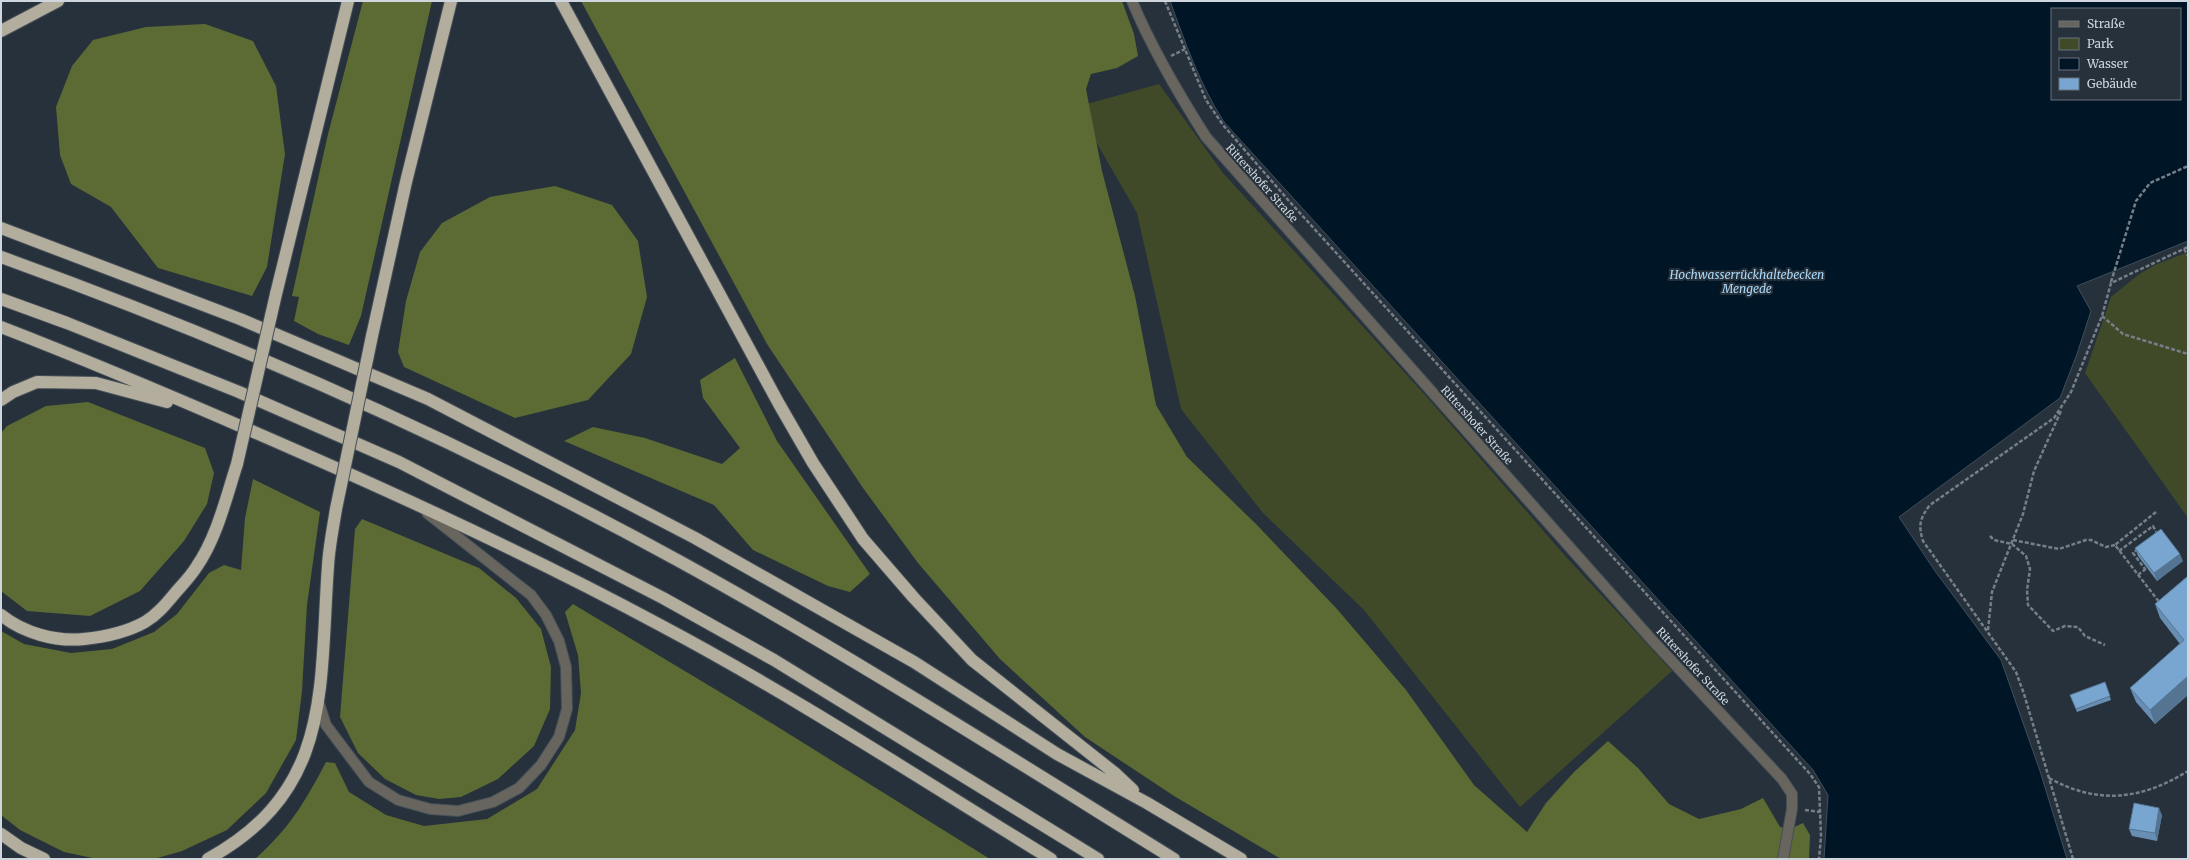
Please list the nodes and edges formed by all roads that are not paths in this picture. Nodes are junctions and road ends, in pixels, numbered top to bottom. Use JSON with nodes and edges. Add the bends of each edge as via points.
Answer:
{"nodes":[{"id":1,"x":58,"y":1,"type":"edge"},
{"id":2,"x":348,"y":1,"type":"edge"},
{"id":3,"x":452,"y":1,"type":"edge"},
{"id":4,"x":561,"y":1,"type":"edge"},
{"id":5,"x":1132,"y":1,"type":"edge"},
{"id":6,"x":1,"y":31,"type":"edge"},
{"id":7,"x":1,"y":228,"type":"edge"},
{"id":8,"x":1,"y":258,"type":"edge"},
{"id":9,"x":1,"y":299,"type":"edge"},
{"id":10,"x":1,"y":327,"type":"edge"},
{"id":11,"x":1,"y":400,"type":"edge"},
{"id":12,"x":229,"y":421,"type":"junction"},
{"id":13,"x":350,"y":441,"type":"junction"},
{"id":14,"x":413,"y":502,"type":"junction"},
{"id":15,"x":1,"y":615,"type":"edge"},
{"id":16,"x":318,"y":700,"type":"junction"},
{"id":17,"x":1148,"y":803,"type":"junction"},
{"id":18,"x":1,"y":834,"type":"edge"},
{"id":19,"x":44,"y":859,"type":"edge"},
{"id":20,"x":208,"y":859,"type":"edge"},
{"id":21,"x":1051,"y":859,"type":"edge"},
{"id":22,"x":1098,"y":859,"type":"edge"},
{"id":23,"x":1174,"y":859,"type":"edge"},
{"id":24,"x":1241,"y":859,"type":"edge"},
{"id":25,"x":1783,"y":859,"type":"edge"}],
"edges":[{"from":1,"to":6,"type":"highway"},
{"from":2,"to":15,"type":"highway","bridge":true,"via":[[237,464],[217,525],[197,566],[162,610],[145,622],[103,636],[70,640],[33,633]]},
{"from":3,"to":13,"type":"highway","bridge":true,"via":[[406,182]]},
{"from":4,"to":17,"type":"highway","via":[[778,404],[863,539],[972,660],[1116,774]]},
{"from":5,"to":25,"type":"street","name":"Rittershofer Straße","via":[[1169,78],[1206,137],[1652,640],[1782,779],[1792,794],[1792,809]]},
{"from":7,"to":17,"type":"highway","via":[[240,319],[428,399],[702,542],[914,662],[1057,754]]},
{"from":8,"to":23,"type":"highway","via":[[79,286],[246,353],[411,426],[548,492],[680,561],[791,625]]},
{"from":9,"to":13,"type":"highway","via":[[239,392]]},
{"from":10,"to":12,"type":"highway"},
{"from":11,"to":12,"type":"highway","via":[[37,382],[96,383],[128,390]]},
{"from":12,"to":14,"type":"highway"},
{"from":13,"to":16,"type":"highway","bridge":true,"via":[[328,564],[322,673]]},
{"from":13,"to":22,"type":"highway","via":[[399,462],[684,610],[774,660]]},
{"from":14,"to":16,"type":"street","via":[[531,595],[546,615],[559,641],[566,667],[567,709],[559,737],[541,765],[519,788],[493,802],[458,811],[430,809],[398,800],[369,782],[326,725]]},
{"from":14,"to":21,"type":"highway","via":[[542,563],[662,626],[799,704]]},
{"from":16,"to":20,"type":"highway","via":[[306,753],[289,788],[264,819]]},
{"from":17,"to":24,"type":"highway"},
{"from":18,"to":19,"type":"highway","via":[[21,848]]}]}
